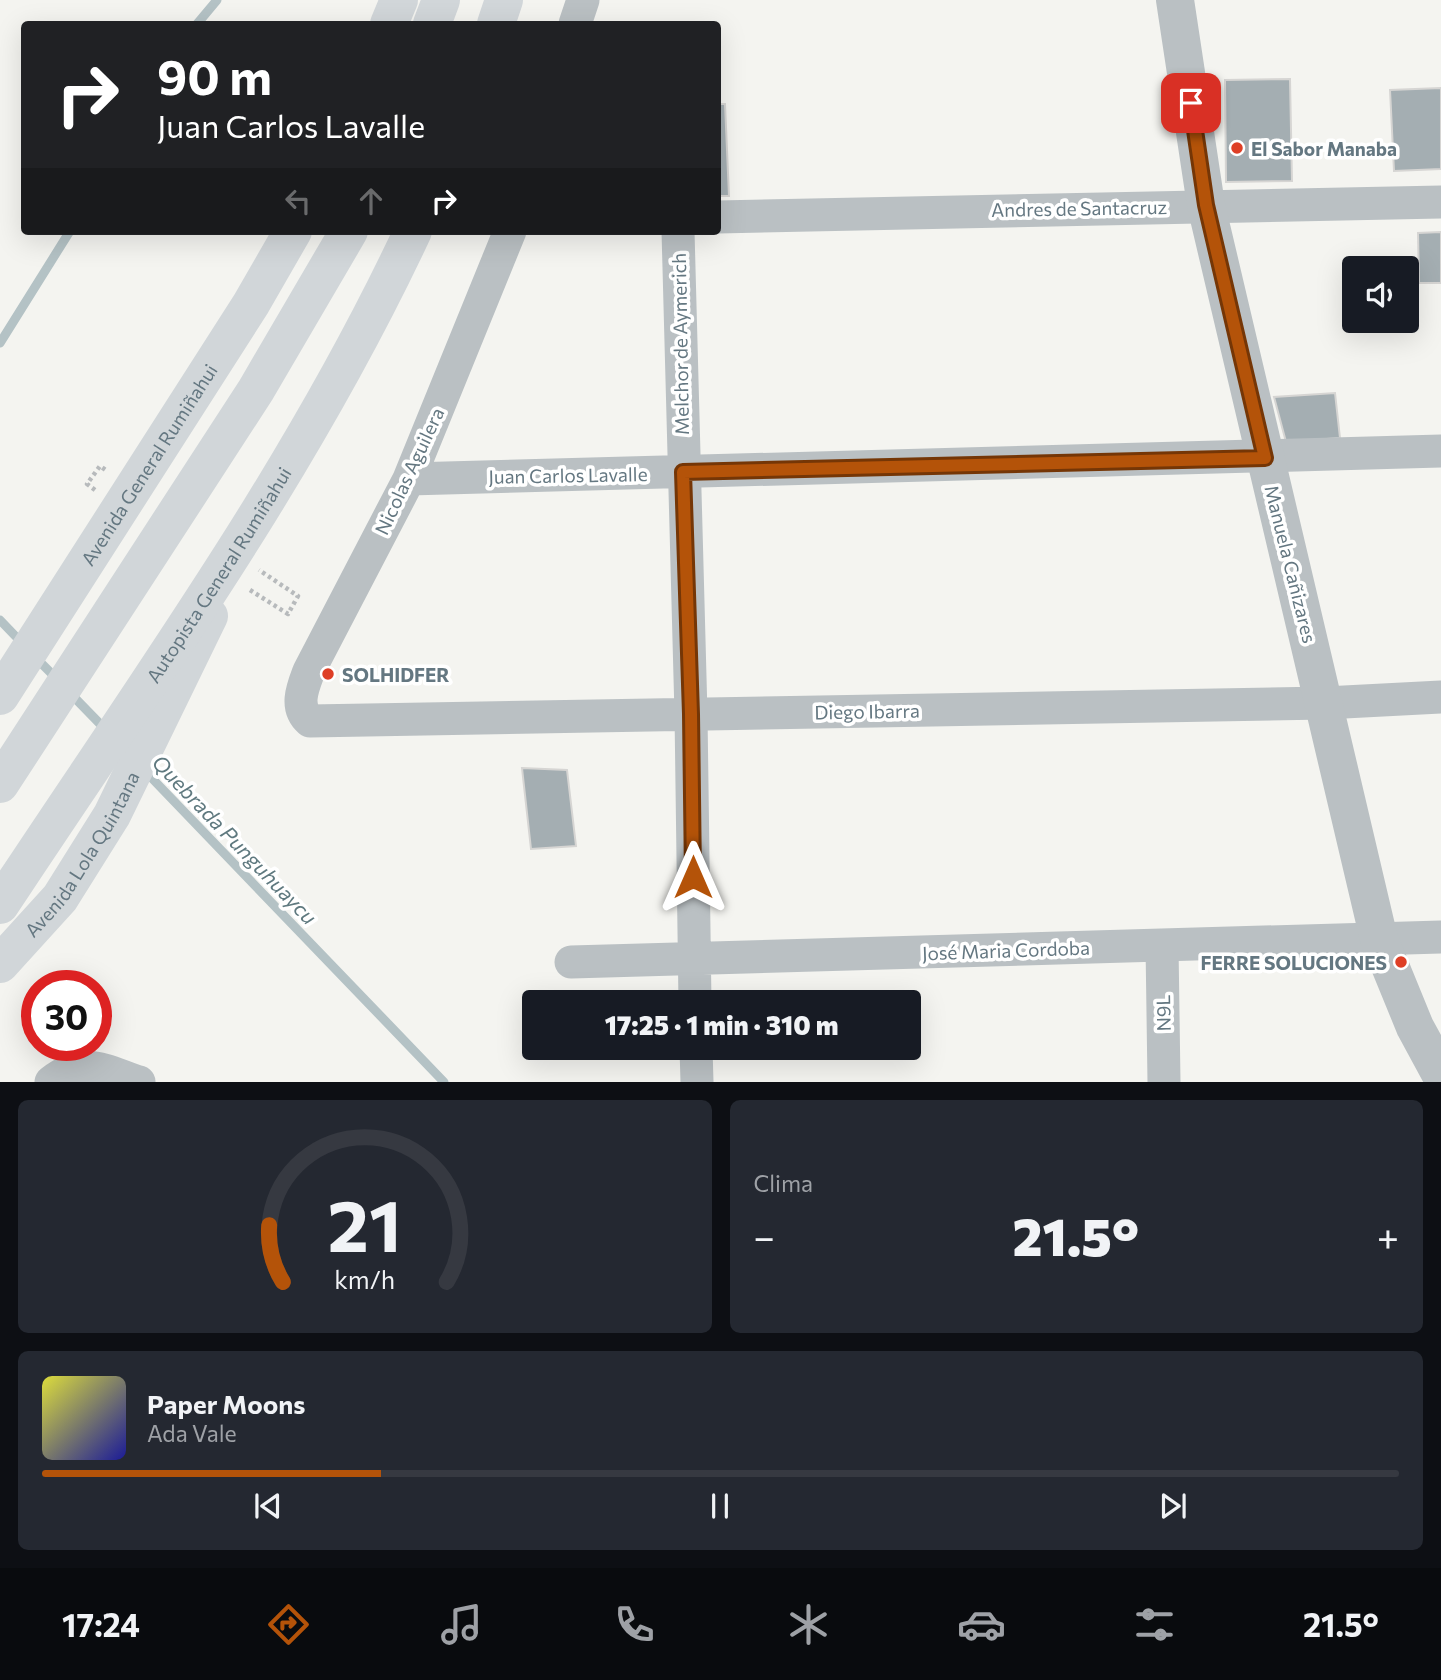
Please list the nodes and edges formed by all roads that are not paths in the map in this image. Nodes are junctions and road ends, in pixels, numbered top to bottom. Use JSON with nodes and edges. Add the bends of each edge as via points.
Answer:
{"nodes":[{"id":1,"x":399,"y":0,"type":"edge"},
{"id":2,"x":441,"y":0,"type":"edge"},
{"id":3,"x":503,"y":0,"type":"edge"},
{"id":4,"x":583,"y":0,"type":"edge"},
{"id":5,"x":1175,"y":0,"type":"edge"},
{"id":6,"x":390,"y":21,"type":"edge"},
{"id":7,"x":433,"y":21,"type":"edge"},
{"id":8,"x":497,"y":21,"type":"edge"},
{"id":9,"x":576,"y":21,"type":"edge"},
{"id":10,"x":1441,"y":202,"type":"edge"},
{"id":11,"x":1206,"y":205,"type":"junction"},
{"id":12,"x":721,"y":217,"type":"edge"},
{"id":13,"x":291,"y":235,"type":"edge"},
{"id":14,"x":347,"y":235,"type":"edge"},
{"id":15,"x":418,"y":235,"type":"edge"},
{"id":16,"x":508,"y":235,"type":"edge"},
{"id":17,"x":678,"y":235,"type":"edge"},
{"id":18,"x":1441,"y":451,"type":"edge"},
{"id":19,"x":1265,"y":458,"type":"junction"},
{"id":20,"x":683,"y":472,"type":"junction"},
{"id":21,"x":282,"y":474,"type":"junction"},
{"id":22,"x":409,"y":479,"type":"junction"},
{"id":23,"x":0,"y":696,"type":"edge"},
{"id":24,"x":1441,"y":697,"type":"edge"},
{"id":25,"x":1325,"y":703,"type":"junction"},
{"id":26,"x":302,"y":707,"type":"joint"},
{"id":27,"x":691,"y":714,"type":"junction"},
{"id":28,"x":0,"y":784,"type":"edge"},
{"id":29,"x":0,"y":905,"type":"edge"},
{"id":30,"x":1441,"y":937,"type":"edge"},
{"id":31,"x":1379,"y":939,"type":"junction"},
{"id":32,"x":1162,"y":945,"type":"junction"},
{"id":33,"x":693,"y":958,"type":"junction"},
{"id":34,"x":571,"y":962,"type":"dead end"},
{"id":35,"x":0,"y":963,"type":"edge"},
{"id":36,"x":694,"y":990,"type":"edge"},
{"id":37,"x":696,"y":1060,"type":"edge"},
{"id":38,"x":1441,"y":1075,"type":"edge"},
{"id":39,"x":51,"y":1082,"type":"edge"},
{"id":40,"x":139,"y":1082,"type":"edge"},
{"id":41,"x":697,"y":1082,"type":"edge"},
{"id":42,"x":1164,"y":1082,"type":"edge"}],
"edges":[{"from":1,"to":6,"type":"main road"},
{"from":2,"to":7,"type":"main road"},
{"from":3,"to":8,"type":"main road"},
{"from":4,"to":9,"type":"street"},
{"from":5,"to":11,"type":"street","name":"Manuela Cañizares"},
{"from":10,"to":11,"type":"street","name":"Andres de Santacruz"},
{"from":11,"to":12,"type":"street","name":"Andres de Santacruz"},
{"from":11,"to":19,"type":"street","name":"Manuela Cañizares"},
{"from":13,"to":23,"type":"main road","name":"Avenida General Rumiñahui"},
{"from":14,"to":28,"type":"main road","via":[[256,390]]},
{"from":15,"to":21,"type":"main road","name":"Autopista General Rumiñahui"},
{"from":16,"to":22,"type":"street","name":"Nicolas Aguilera"},
{"from":17,"to":20,"type":"street","name":"Melchor de Aymerich"},
{"from":18,"to":19,"type":"street","name":"Juan Carlos Lavalle"},
{"from":19,"to":20,"type":"street","name":"Juan Carlos Lavalle"},
{"from":19,"to":25,"type":"street","name":"Manuela Cañizares"},
{"from":20,"to":22,"type":"street","name":"Juan Carlos Lavalle"},
{"from":20,"to":27,"type":"street","name":"Melchor de Aymerich"},
{"from":21,"to":29,"type":"main road","name":"Autopista General Rumiñahui","via":[[234,554]]},
{"from":21,"to":35,"type":"main road","name":"Avenida Lola Quintana","via":[[112,815],[60,898]]},
{"from":22,"to":26,"type":"street","name":"Nicolas Aguilera","via":[[309,671],[301,693]]},
{"from":24,"to":25,"type":"street","name":"Diego Ibarra"},
{"from":25,"to":27,"type":"street","name":"Diego Ibarra"},
{"from":25,"to":31,"type":"street","name":"Manuela Cañizares"},
{"from":26,"to":27,"type":"street","name":"Diego Ibarra","via":[[306,718],[315,722]]},
{"from":27,"to":33,"type":"street","name":"Melchor de Aymerich"},
{"from":30,"to":31,"type":"street","name":"José Maria Cordoba"},
{"from":31,"to":32,"type":"street","name":"José Maria Cordoba"},
{"from":31,"to":38,"type":"street","name":"Manuela Cañizares","via":[[1415,1027]]},
{"from":32,"to":33,"type":"street","name":"José Maria Cordoba"},
{"from":32,"to":42,"type":"street","name":"N9L"},
{"from":33,"to":34,"type":"street","name":"José Maria Cordoba"},
{"from":33,"to":36,"type":"street","name":"Melchor de Aymerich"},
{"from":37,"to":41,"type":"street"},
{"from":39,"to":40,"type":"street","via":[[69,1068],[90,1067]]}]}
